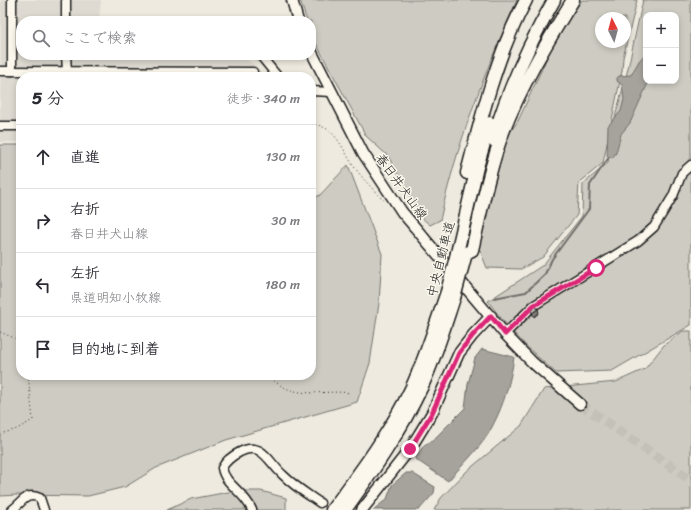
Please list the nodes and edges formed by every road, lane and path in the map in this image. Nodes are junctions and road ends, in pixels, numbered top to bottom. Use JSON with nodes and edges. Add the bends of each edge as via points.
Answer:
{"nodes":[{"id":1,"x":12,"y":0,"type":"edge"},
{"id":2,"x":66,"y":0,"type":"edge"},
{"id":3,"x":292,"y":0,"type":"edge"},
{"id":4,"x":526,"y":0,"type":"edge"},
{"id":5,"x":545,"y":0,"type":"edge"},
{"id":6,"x":554,"y":0,"type":"edge"},
{"id":7,"x":573,"y":0,"type":"edge"},
{"id":8,"x":66,"y":16,"type":"edge"},
{"id":9,"x":297,"y":16,"type":"edge"},
{"id":10,"x":66,"y":60,"type":"edge"},
{"id":11,"x":264,"y":60,"type":"edge"},
{"id":12,"x":316,"y":60,"type":"edge"},
{"id":13,"x":0,"y":71,"type":"edge"},
{"id":14,"x":12,"y":71,"type":"junction"},
{"id":15,"x":67,"y":71,"type":"junction"},
{"id":16,"x":119,"y":72,"type":"edge"},
{"id":17,"x":274,"y":72,"type":"edge"},
{"id":18,"x":316,"y":91,"type":"edge"},
{"id":19,"x":332,"y":92,"type":"junction"},
{"id":20,"x":316,"y":124,"type":"edge"},
{"id":21,"x":0,"y":126,"type":"edge"},
{"id":22,"x":16,"y":126,"type":"edge"},
{"id":23,"x":691,"y":165,"type":"edge"},
{"id":24,"x":392,"y":197,"type":"junction"},
{"id":25,"x":461,"y":235,"type":"junction"},
{"id":26,"x":463,"y":255,"type":"junction"},
{"id":27,"x":451,"y":295,"type":"junction"},
{"id":28,"x":491,"y":316,"type":"junction"},
{"id":29,"x":0,"y":332,"type":"edge"},
{"id":30,"x":505,"y":334,"type":"junction"},
{"id":31,"x":16,"y":339,"type":"edge"},
{"id":32,"x":29,"y":380,"type":"edge"},
{"id":33,"x":274,"y":380,"type":"edge"},
{"id":34,"x":351,"y":393,"type":"dead end"},
{"id":35,"x":580,"y":404,"type":"tunnel mouth"},
{"id":36,"x":0,"y":434,"type":"edge"},
{"id":37,"x":320,"y":503,"type":"dead end"},
{"id":38,"x":12,"y":510,"type":"edge"},
{"id":39,"x":44,"y":510,"type":"edge"},
{"id":40,"x":252,"y":510,"type":"edge"},
{"id":41,"x":332,"y":510,"type":"edge"},
{"id":42,"x":345,"y":510,"type":"edge"},
{"id":43,"x":362,"y":510,"type":"edge"}],
"edges":[{"from":1,"to":14,"type":"street"},
{"from":2,"to":8,"type":"street"},
{"from":3,"to":9,"type":"main road"},
{"from":4,"to":25,"type":"highway","via":[[501,56],[481,118],[461,197]]},
{"from":5,"to":25,"type":"highway","name":"中央自動車道","via":[[517,54],[491,118]]},
{"from":6,"to":26,"type":"highway","name":"中央自動車道","via":[[526,52],[498,124]]},
{"from":7,"to":26,"type":"highway","via":[[542,50],[504,132],[488,181],[472,250]]},
{"from":10,"to":15,"type":"street"},
{"from":11,"to":17,"type":"street"},
{"from":12,"to":19,"type":"main road","name":"春日井犬山線"},
{"from":13,"to":14,"type":"street"},
{"from":14,"to":15,"type":"street"},
{"from":15,"to":16,"type":"street"},
{"from":18,"to":19,"type":"street"},
{"from":19,"to":24,"type":"main road","name":"春日井犬山線","via":[[363,153]]},
{"from":20,"to":24,"type":"path","via":[[333,133],[354,166],[381,198],[387,201]]},
{"from":21,"to":22,"type":"street"},
{"from":23,"to":30,"type":"street","via":[[682,173],[673,196],[654,227],[632,244],[533,306]]},
{"from":24,"to":28,"type":"main road","name":"春日井犬山線"},
{"from":25,"to":26,"type":"highway","name":"中央自動車道"},
{"from":26,"to":27,"type":"highway","name":"中央自動車道","bridge":true},
{"from":27,"to":41,"type":"highway","name":"中央自動車道","via":[[411,387],[378,445]]},
{"from":27,"to":42,"type":"highway","name":"中央自動車道","via":[[438,347],[406,417],[383,456]]},
{"from":28,"to":30,"type":"main road","name":"春日井犬山線"},
{"from":28,"to":43,"type":"main road","via":[[459,353],[432,413]]},
{"from":29,"to":31,"type":"path"},
{"from":30,"to":35,"type":"main road","name":"春日井犬山線","via":[[532,362]]},
{"from":32,"to":36,"type":"path","via":[[33,420],[18,429]]},
{"from":33,"to":34,"type":"path","via":[[284,388],[297,393]]},
{"from":37,"to":40,"type":"street","via":[[282,475],[262,451],[256,448],[246,449],[234,455],[222,468],[223,476],[244,496]]},
{"from":38,"to":39,"type":"street","via":[[24,497],[29,496],[40,498]]}]}
